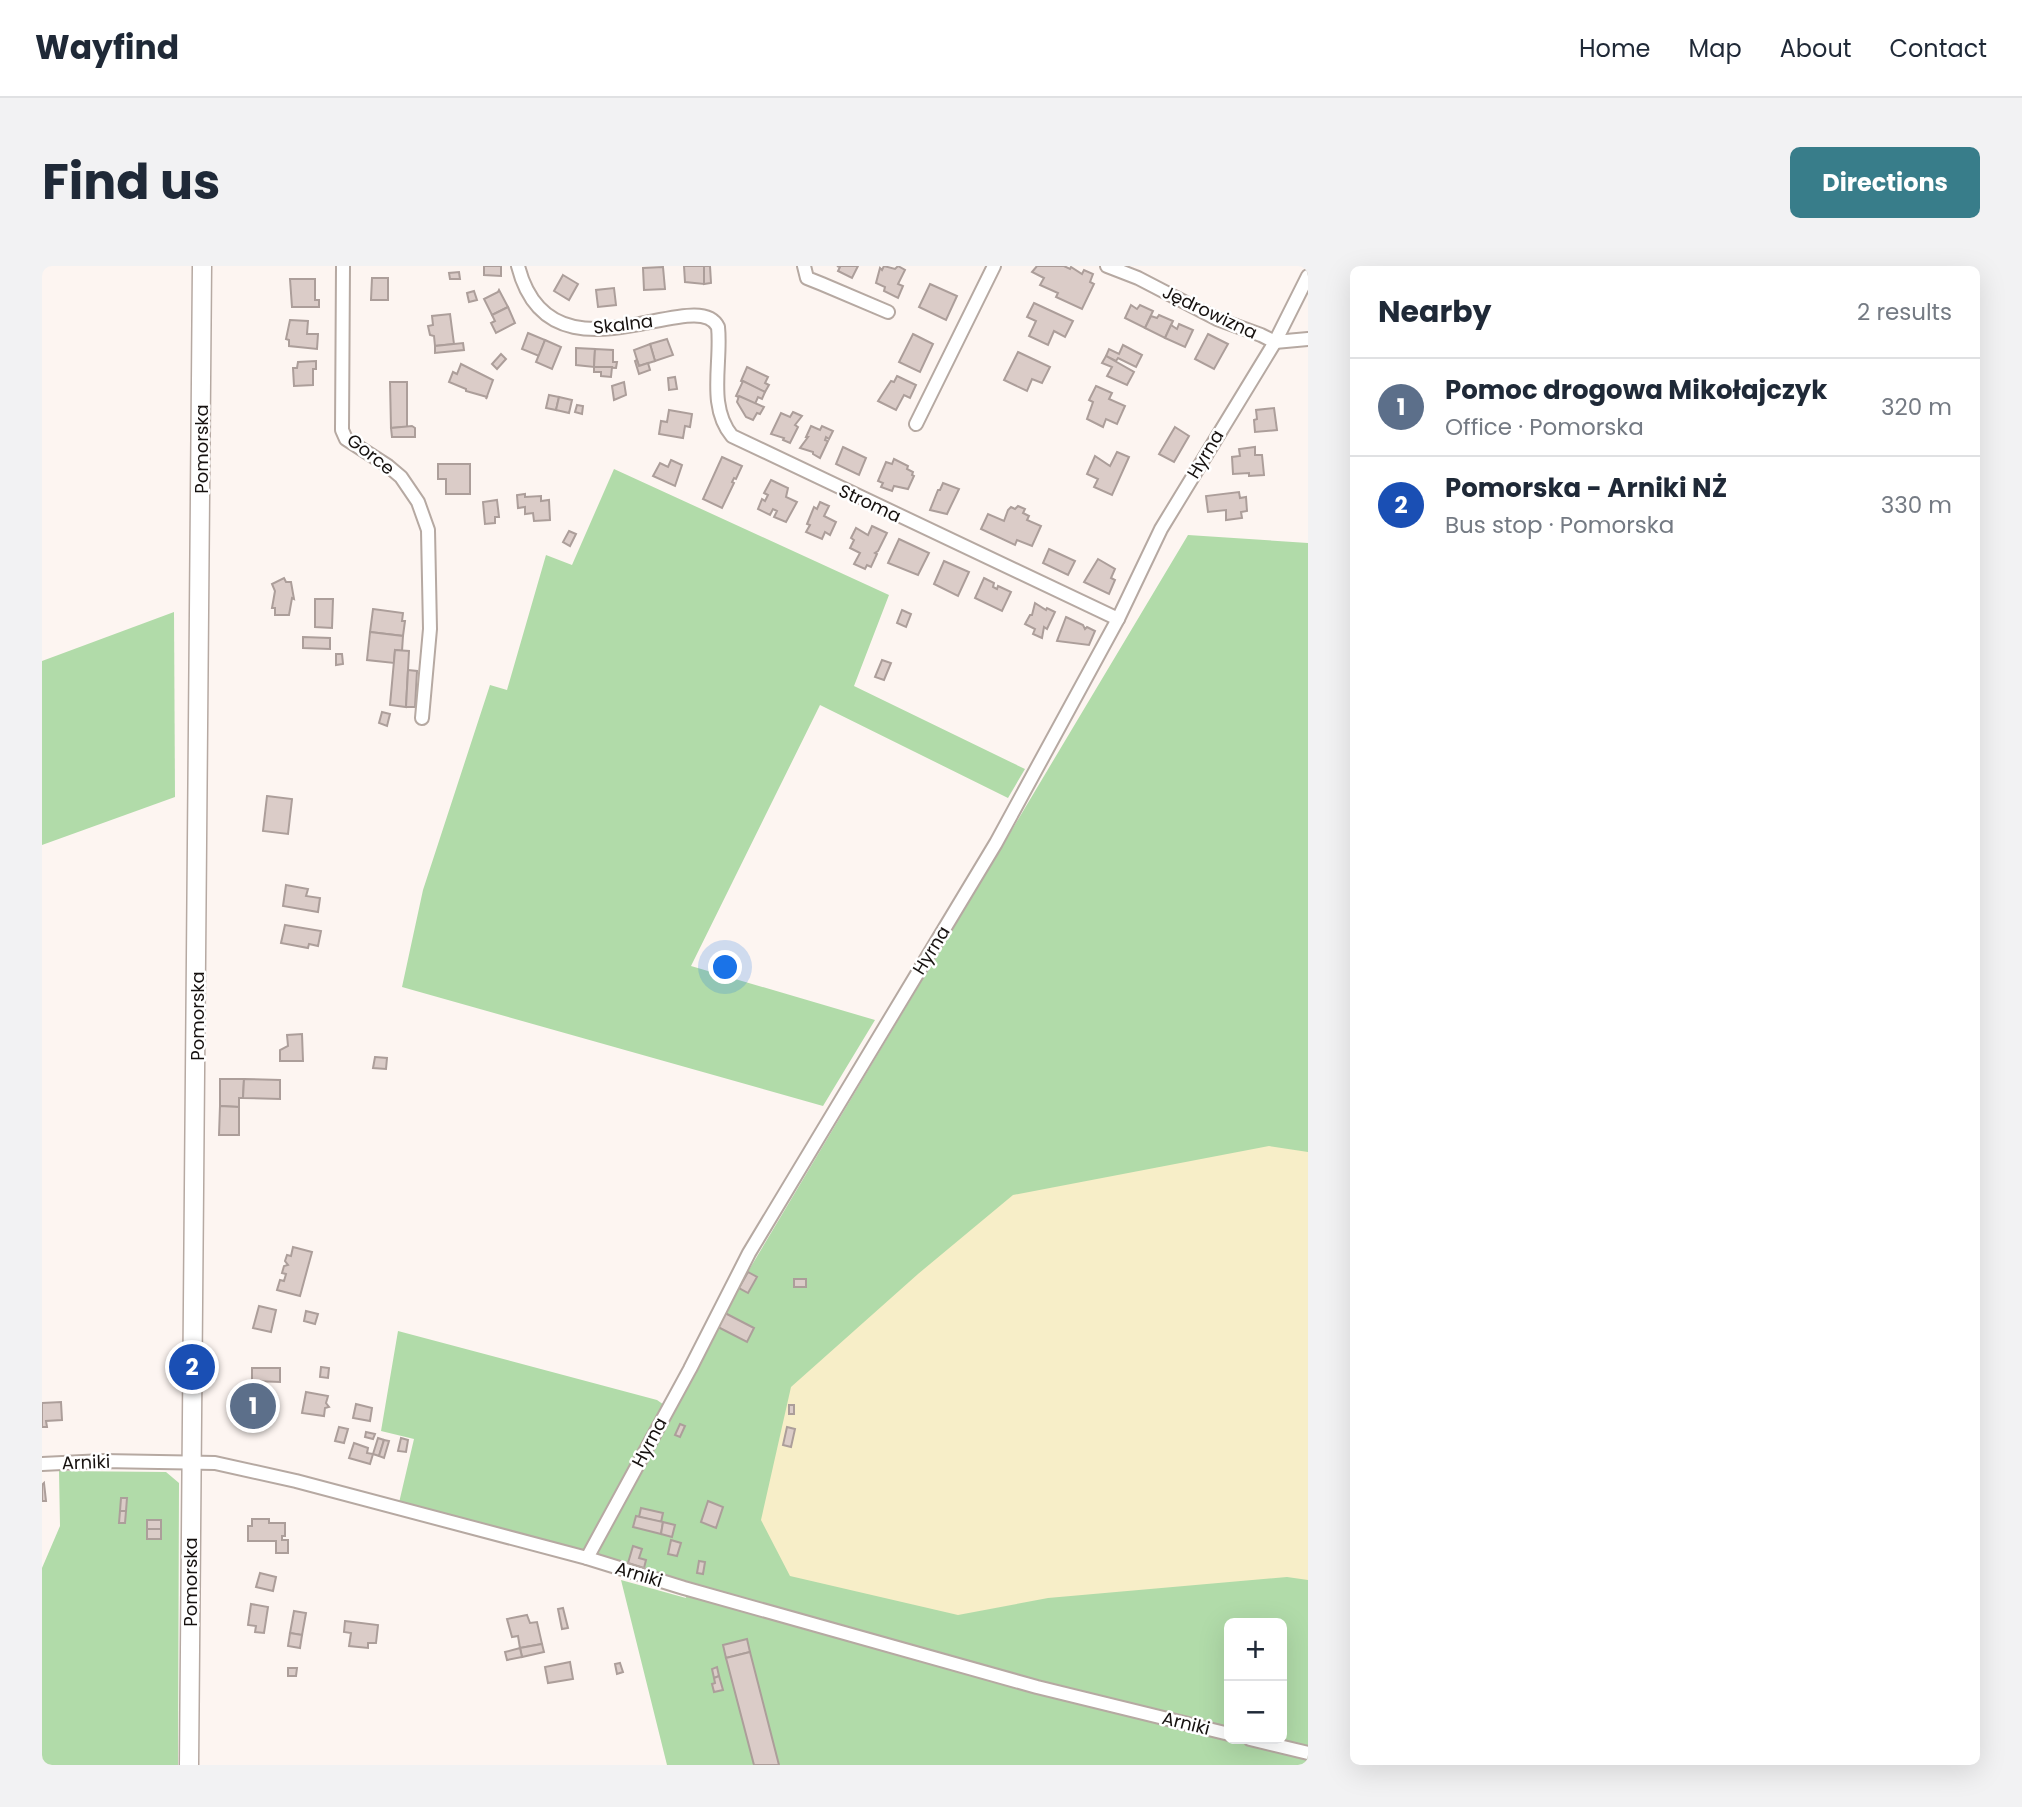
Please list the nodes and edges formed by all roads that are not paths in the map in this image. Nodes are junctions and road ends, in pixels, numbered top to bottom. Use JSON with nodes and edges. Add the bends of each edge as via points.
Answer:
{"nodes":[{"id":1,"x":202,"y":266,"type":"edge"},
{"id":2,"x":343,"y":266,"type":"edge"},
{"id":3,"x":518,"y":266,"type":"edge"},
{"id":4,"x":804,"y":266,"type":"edge"},
{"id":5,"x":994,"y":266,"type":"edge"},
{"id":6,"x":1107,"y":266,"type":"edge"},
{"id":7,"x":1308,"y":276,"type":"edge"},
{"id":8,"x":888,"y":312,"type":"dead end"},
{"id":9,"x":715,"y":321,"type":"joint"},
{"id":10,"x":1308,"y":339,"type":"edge"},
{"id":11,"x":1275,"y":342,"type":"junction"},
{"id":12,"x":916,"y":424,"type":"dead end"},
{"id":13,"x":1118,"y":619,"type":"junction"},
{"id":14,"x":422,"y":718,"type":"dead end"},
{"id":15,"x":191,"y":1463,"type":"junction"},
{"id":16,"x":42,"y":1464,"type":"edge"},
{"id":17,"x":587,"y":1558,"type":"junction"},
{"id":18,"x":1224,"y":1733,"type":"edge"},
{"id":19,"x":1271,"y":1744,"type":"edge"},
{"id":20,"x":1308,"y":1753,"type":"edge"},
{"id":21,"x":189,"y":1765,"type":"edge"}],
"edges":[{"from":1,"to":15,"type":"street","name":"Pomorska"},
{"from":2,"to":14,"type":"street","name":"Gorce","via":[[342,430],[346,439],[401,477],[418,502],[428,530],[430,629]]},
{"from":3,"to":9,"type":"street","name":"Skalna","via":[[527,290],[542,310],[569,325],[607,329],[701,314]]},
{"from":4,"to":8,"type":"street","via":[[812,282]]},
{"from":5,"to":12,"type":"street"},
{"from":6,"to":11,"type":"street","name":"Jędrowizna","via":[[1217,320]]},
{"from":7,"to":11,"type":"street","name":"Hyrna"},
{"from":9,"to":13,"type":"street","name":"Stroma","via":[[720,413],[732,436]]},
{"from":10,"to":11,"type":"street"},
{"from":11,"to":13,"type":"street","name":"Hyrna","via":[[1161,529]]},
{"from":13,"to":17,"type":"street","name":"Hyrna","via":[[996,844],[749,1254]]},
{"from":15,"to":16,"type":"street","name":"Arniki"},
{"from":15,"to":17,"type":"street","name":"Arniki","via":[[221,1464],[296,1481]]},
{"from":15,"to":21,"type":"street","name":"Pomorska"},
{"from":17,"to":18,"type":"street","name":"Arniki","via":[[1037,1687]]},
{"from":19,"to":20,"type":"street"}]}
